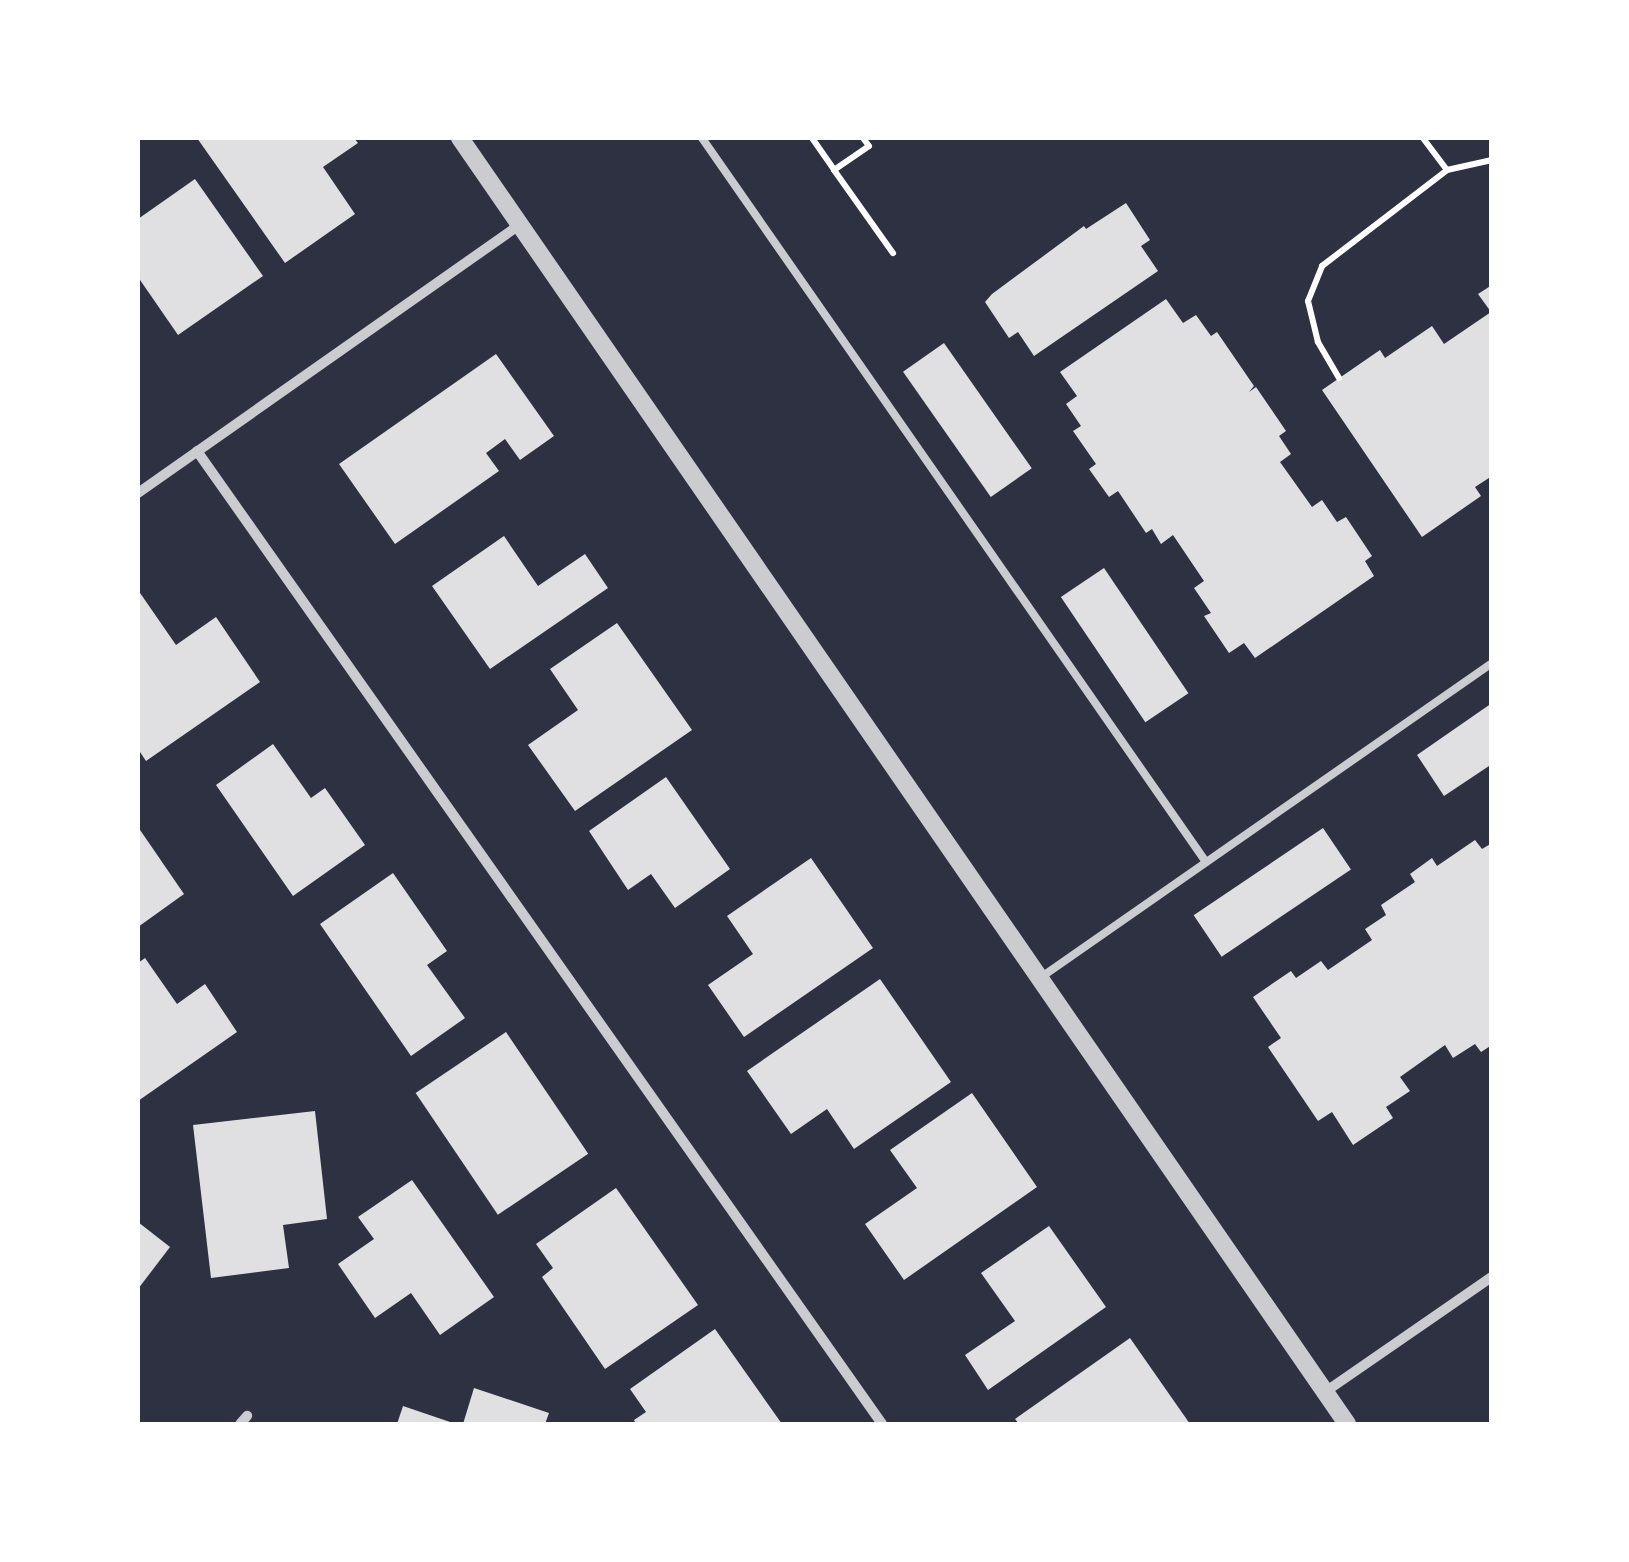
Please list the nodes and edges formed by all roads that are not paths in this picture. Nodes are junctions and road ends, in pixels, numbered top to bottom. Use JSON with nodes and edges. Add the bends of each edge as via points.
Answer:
{"nodes":[{"id":1,"x":460,"y":138,"type":"edge"},
{"id":2,"x":702,"y":138,"type":"edge"},
{"id":3,"x":520,"y":226,"type":"junction"},
{"id":4,"x":197,"y":451,"type":"junction"},
{"id":5,"x":138,"y":492,"type":"edge"},
{"id":6,"x":1492,"y":663,"type":"edge"},
{"id":7,"x":1206,"y":862,"type":"junction"},
{"id":8,"x":1040,"y":978,"type":"junction"},
{"id":9,"x":1492,"y":1277,"type":"edge"},
{"id":10,"x":1325,"y":1392,"type":"junction"},
{"id":11,"x":882,"y":1424,"type":"edge"},
{"id":12,"x":1347,"y":1424,"type":"edge"}],
"edges":[{"from":1,"to":3,"type":"street"},
{"from":2,"to":7,"type":"lane"},
{"from":3,"to":4,"type":"street"},
{"from":3,"to":8,"type":"street"},
{"from":4,"to":5,"type":"street"},
{"from":4,"to":11,"type":"street"},
{"from":6,"to":7,"type":"lane"},
{"from":7,"to":8,"type":"lane"},
{"from":8,"to":10,"type":"street"},
{"from":9,"to":10,"type":"street"},
{"from":10,"to":12,"type":"street"}]}
